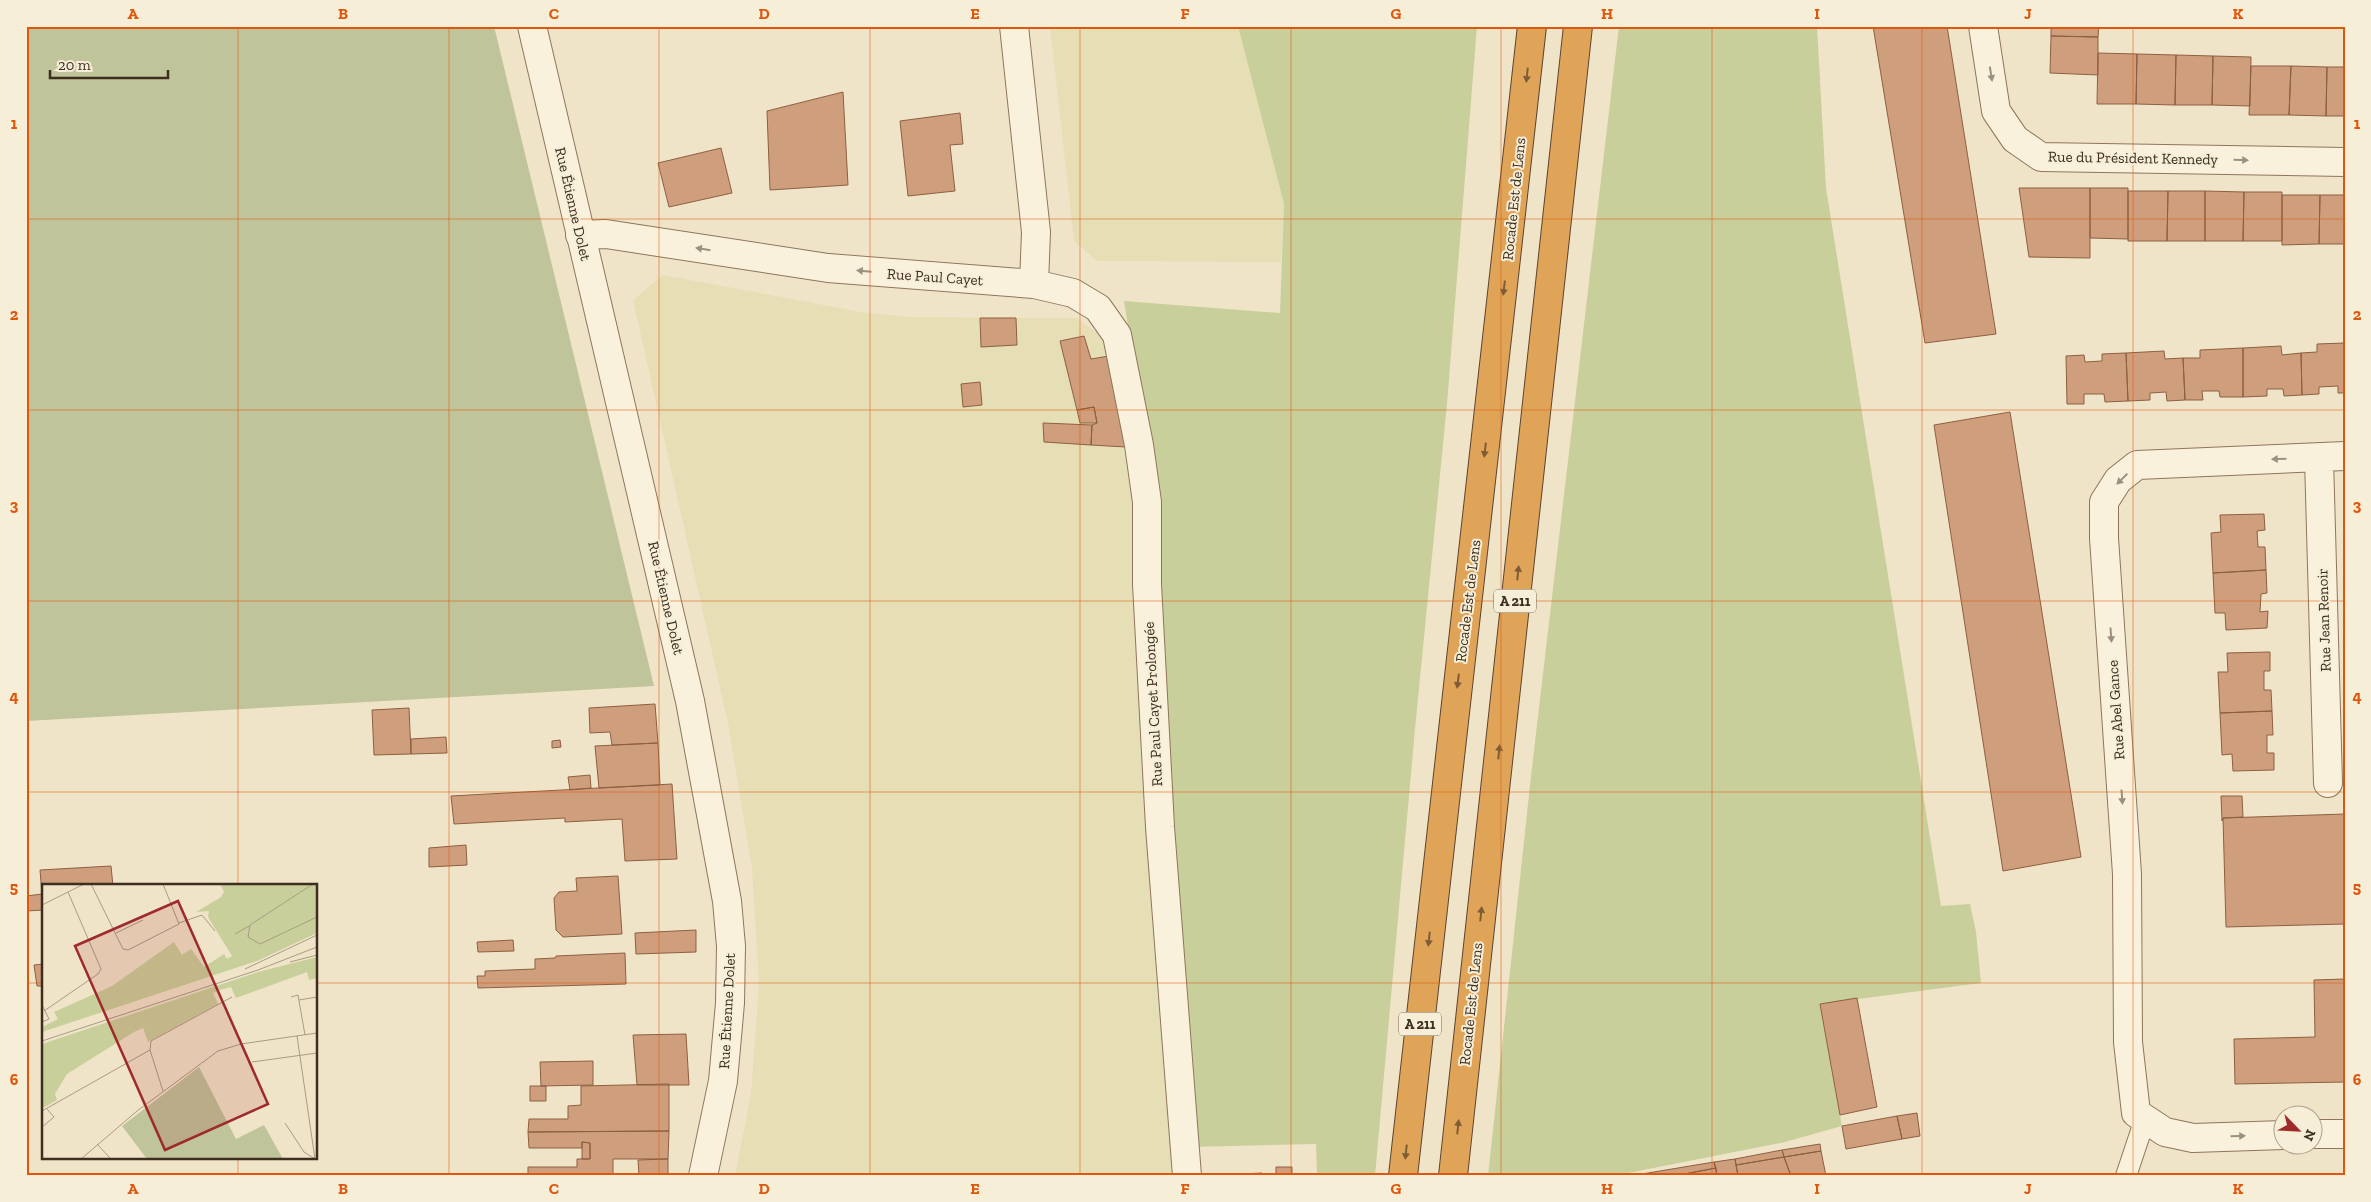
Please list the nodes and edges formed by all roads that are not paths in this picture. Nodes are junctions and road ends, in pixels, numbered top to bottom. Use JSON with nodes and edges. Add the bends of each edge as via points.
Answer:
{"nodes":[{"id":1,"x":532,"y":26,"type":"edge"},
{"id":2,"x":1014,"y":26,"type":"edge"},
{"id":3,"x":1532,"y":26,"type":"edge"},
{"id":4,"x":1578,"y":26,"type":"edge"},
{"id":5,"x":1983,"y":26,"type":"edge"},
{"id":6,"x":2345,"y":162,"type":"edge"},
{"id":7,"x":580,"y":235,"type":"junction"},
{"id":8,"x":1034,"y":284,"type":"junction"},
{"id":9,"x":2332,"y":457,"type":"edge"},
{"id":10,"x":2328,"y":783,"type":"dead end"},
{"id":11,"x":2145,"y":1119,"type":"junction"},
{"id":12,"x":2324,"y":1134,"type":"edge"},
{"id":13,"x":2345,"y":1134,"type":"edge"},
{"id":14,"x":2274,"y":1135,"type":"edge"},
{"id":15,"x":703,"y":1176,"type":"edge"},
{"id":16,"x":1188,"y":1176,"type":"edge"},
{"id":17,"x":1403,"y":1176,"type":"edge"},
{"id":18,"x":1453,"y":1176,"type":"edge"},
{"id":19,"x":2126,"y":1176,"type":"edge"}],
"edges":[{"from":1,"to":7,"type":"street","name":"Rue Étienne Dolet"},
{"from":2,"to":8,"type":"street","via":[[1036,232]]},
{"from":3,"to":17,"type":"highway","name":"Rocade Est de Lens","number":"A 211","one_way":true},
{"from":18,"to":4,"type":"highway","name":"Rocade Est de Lens","number":"A 211","one_way":true},
{"from":5,"to":6,"type":"street","name":"Rue du Président Kennedy","one_way":true,"via":[[1996,111],[2015,139],[2041,157]]},
{"from":8,"to":7,"type":"street","name":"Rue Paul Cayet","one_way":true,"via":[[828,268],[606,234]]},
{"from":7,"to":15,"type":"street","name":"Rue Étienne Dolet","via":[[690,701],[727,901],[731,946],[730,1003],[723,1081]]},
{"from":8,"to":16,"type":"street","name":"Rue Paul Cayet Prolongée","via":[[1074,293],[1098,308],[1117,335],[1140,445],[1147,502],[1147,584],[1160,827]]},
{"from":9,"to":10,"type":"street","name":"Rue Jean Renoir"},
{"from":9,"to":11,"type":"street","name":"Rue Abel Gance","one_way":true,"via":[[2137,465],[2118,480],[2104,502],[2127,874],[2128,1042],[2136,1113]]},
{"from":11,"to":14,"type":"street","one_way":true,"via":[[2165,1132],[2193,1138]]},
{"from":11,"to":19,"type":"lane"},
{"from":12,"to":13,"type":"street"}]}
